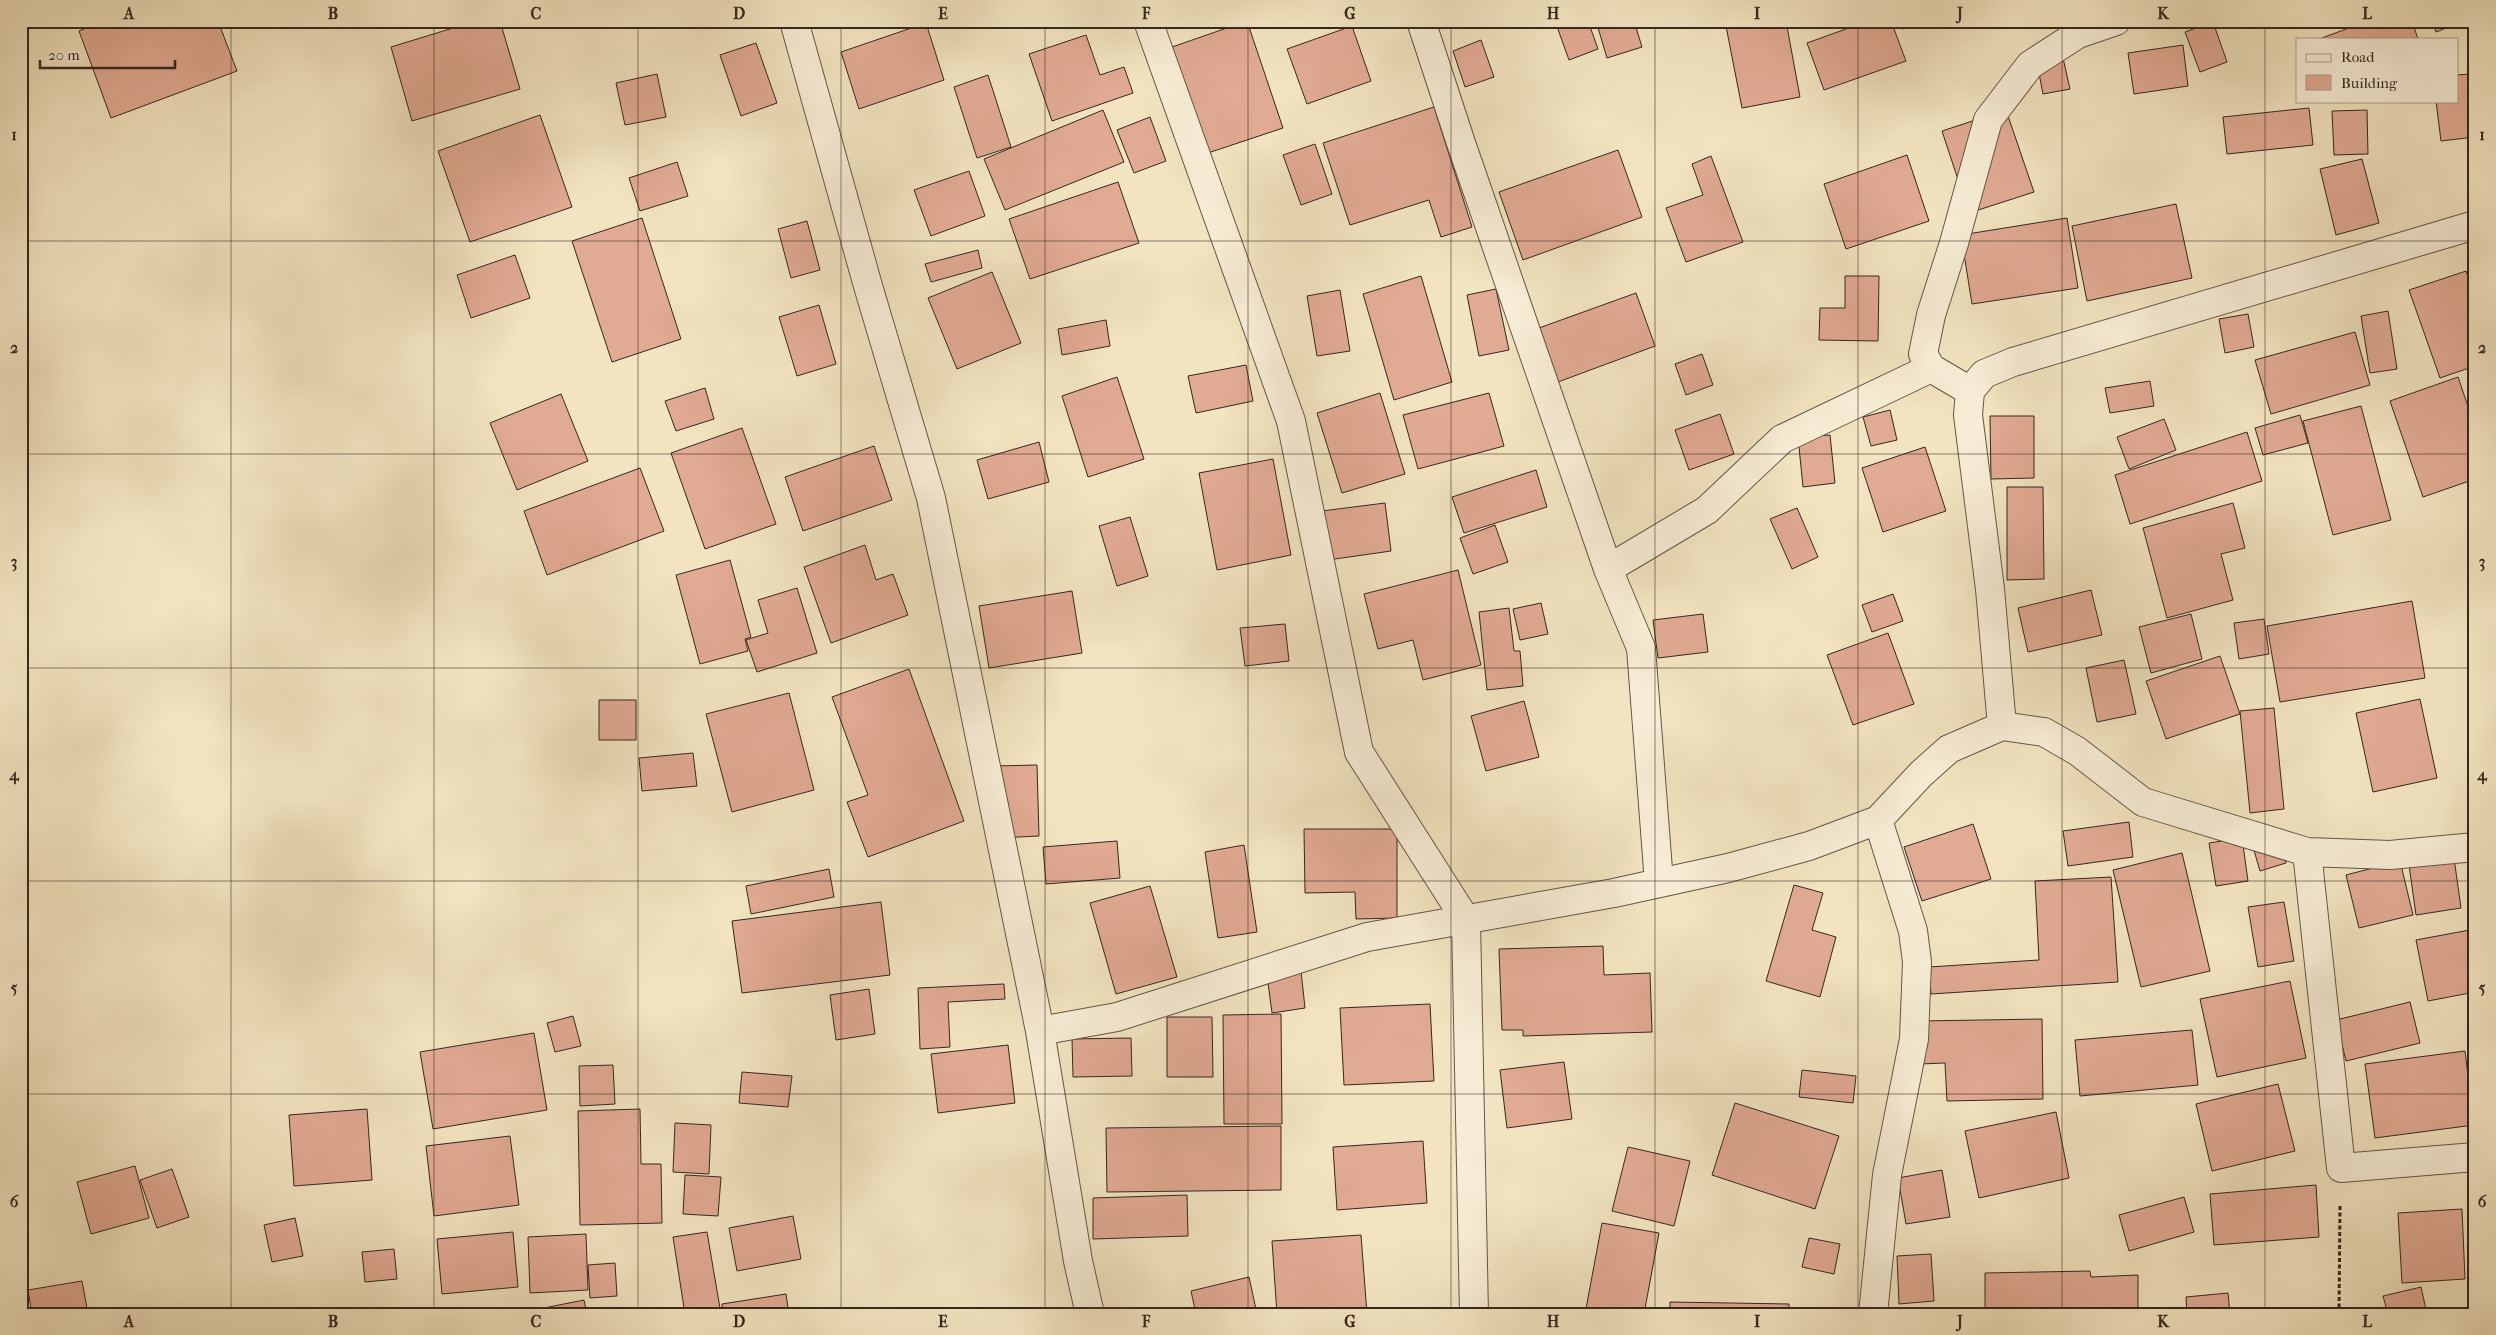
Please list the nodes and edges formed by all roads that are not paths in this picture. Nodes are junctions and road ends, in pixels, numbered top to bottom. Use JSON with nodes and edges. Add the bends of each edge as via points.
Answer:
{"nodes":[{"id":1,"x":794,"y":21,"type":"edge"},
{"id":2,"x":1148,"y":21,"type":"edge"},
{"id":3,"x":1421,"y":21,"type":"edge"},
{"id":4,"x":2116,"y":21,"type":"edge"},
{"id":5,"x":2475,"y":226,"type":"edge"},
{"id":6,"x":1931,"y":368,"type":"junction"},
{"id":7,"x":1970,"y":391,"type":"junction"},
{"id":8,"x":1608,"y":569,"type":"junction"},
{"id":9,"x":2002,"y":726,"type":"junction"},
{"id":10,"x":1878,"y":820,"type":"junction"},
{"id":11,"x":2475,"y":847,"type":"edge"},
{"id":12,"x":2308,"y":852,"type":"junction"},
{"id":13,"x":1660,"y":883,"type":"junction"},
{"id":14,"x":1466,"y":920,"type":"junction"},
{"id":15,"x":1040,"y":1031,"type":"junction"},
{"id":16,"x":2475,"y":1157,"type":"edge"},
{"id":17,"x":1090,"y":1314,"type":"edge"},
{"id":18,"x":1474,"y":1314,"type":"edge"},
{"id":19,"x":1873,"y":1314,"type":"edge"}],
"edges":[{"from":1,"to":15,"type":"street","via":[[931,498]]},
{"from":2,"to":14,"type":"street","via":[[1291,422],[1359,752]]},
{"from":3,"to":8,"type":"street"},
{"from":4,"to":6,"type":"street","via":[[2078,34],[2030,65],[1988,120],[1924,339],[1923,354]]},
{"from":5,"to":7,"type":"street","via":[[2013,362],[1984,374]]},
{"from":6,"to":7,"type":"street"},
{"from":6,"to":8,"type":"street","via":[[1782,439],[1707,510]]},
{"from":7,"to":9,"type":"street","via":[[1968,415],[1990,589]]},
{"from":8,"to":13,"type":"street","via":[[1641,648]]},
{"from":9,"to":10,"type":"street","via":[[1949,749]]},
{"from":9,"to":12,"type":"street","via":[[2044,732],[2077,751],[2143,802]]},
{"from":10,"to":13,"type":"street","via":[[1809,846]]},
{"from":10,"to":19,"type":"street","via":[[1912,931],[1917,962],[1914,1039],[1888,1175]]},
{"from":11,"to":12,"type":"street","via":[[2390,855]]},
{"from":12,"to":16,"type":"street","via":[[2341,1168]]},
{"from":13,"to":14,"type":"street"},
{"from":14,"to":15,"type":"street","via":[[1367,936],[1117,1017]]},
{"from":14,"to":18,"type":"street"},
{"from":15,"to":17,"type":"street","via":[[1078,1261]]}]}
